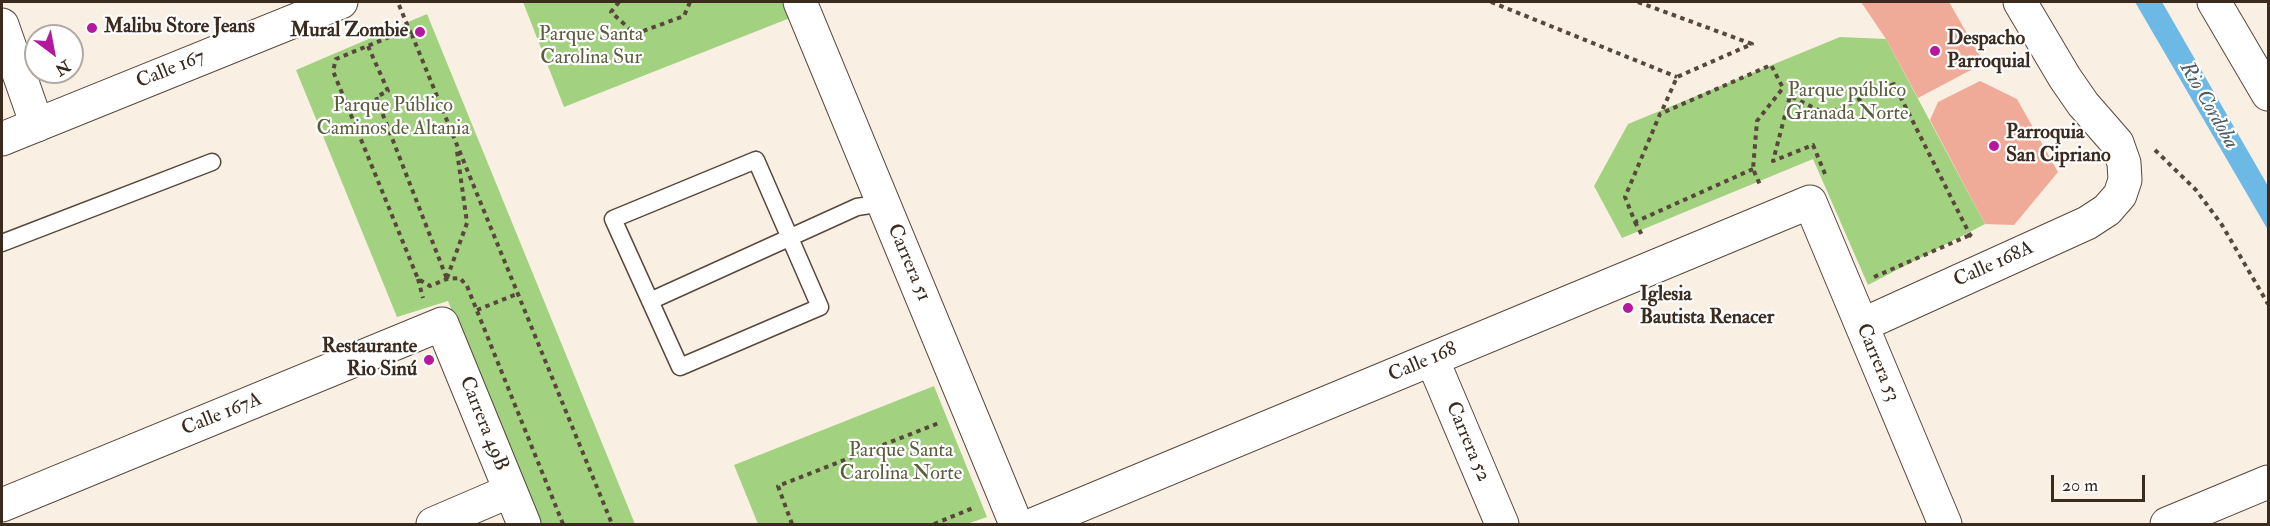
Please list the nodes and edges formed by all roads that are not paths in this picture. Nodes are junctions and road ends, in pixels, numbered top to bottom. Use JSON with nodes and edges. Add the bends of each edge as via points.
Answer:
{"nodes":[{"id":1,"x":341,"y":2,"type":"edge"},
{"id":2,"x":800,"y":2,"type":"edge"},
{"id":3,"x":2020,"y":2,"type":"edge"},
{"id":4,"x":2214,"y":2,"type":"edge"},
{"id":5,"x":2,"y":25,"type":"edge"},
{"id":6,"x":2268,"y":94,"type":"edge"},
{"id":7,"x":37,"y":125,"type":"junction"},
{"id":8,"x":2,"y":139,"type":"edge"},
{"id":9,"x":212,"y":162,"type":"dead end"},
{"id":10,"x":1818,"y":189,"type":"joint"},
{"id":11,"x":883,"y":203,"type":"junction"},
{"id":12,"x":790,"y":238,"type":"junction"},
{"id":13,"x":2,"y":243,"type":"edge"},
{"id":14,"x":650,"y":302,"type":"junction"},
{"id":15,"x":442,"y":324,"type":"joint"},
{"id":16,"x":1862,"y":325,"type":"junction"},
{"id":17,"x":1432,"y":359,"type":"junction"},
{"id":18,"x":2268,"y":482,"type":"edge"},
{"id":19,"x":510,"y":491,"type":"junction"},
{"id":20,"x":2,"y":505,"type":"edge"},
{"id":21,"x":433,"y":525,"type":"edge"},
{"id":22,"x":524,"y":525,"type":"edge"},
{"id":23,"x":1016,"y":525,"type":"edge"},
{"id":24,"x":1035,"y":525,"type":"edge"},
{"id":25,"x":1502,"y":525,"type":"edge"},
{"id":26,"x":1945,"y":525,"type":"edge"},
{"id":27,"x":2167,"y":525,"type":"edge"}],
"edges":[{"from":1,"to":7,"type":"street","name":"Calle 167"},
{"from":2,"to":11,"type":"street","name":"Carrera 51"},
{"from":3,"to":16,"type":"street","name":"Calle 168A","via":[[2065,78],[2117,143],[2125,180],[2120,195],[2107,210],[2087,223]]},
{"from":4,"to":6,"type":"street"},
{"from":5,"to":7,"type":"street"},
{"from":7,"to":8,"type":"street","name":"Calle 167"},
{"from":9,"to":13,"type":"lane"},
{"from":10,"to":16,"type":"street","name":"Carrera 53"},
{"from":10,"to":17,"type":"street","name":"Calle 168"},
{"from":11,"to":12,"type":"lane","via":[[857,207]]},
{"from":11,"to":23,"type":"street","name":"Carrera 51"},
{"from":12,"to":14,"type":"lane"},
{"from":12,"to":14,"type":"lane","via":[[820,307],[680,367]]},
{"from":12,"to":14,"type":"lane","via":[[756,160],[613,219]]},
{"from":15,"to":19,"type":"street","name":"Carrera 49B"},
{"from":15,"to":20,"type":"street","name":"Calle 167A"},
{"from":16,"to":26,"type":"street","name":"Carrera 53"},
{"from":17,"to":24,"type":"street","name":"Calle 168"},
{"from":17,"to":25,"type":"street","name":"Carrera 52"},
{"from":18,"to":27,"type":"street"},
{"from":19,"to":21,"type":"street"},
{"from":19,"to":22,"type":"street","name":"Carrera 49B"}]}
